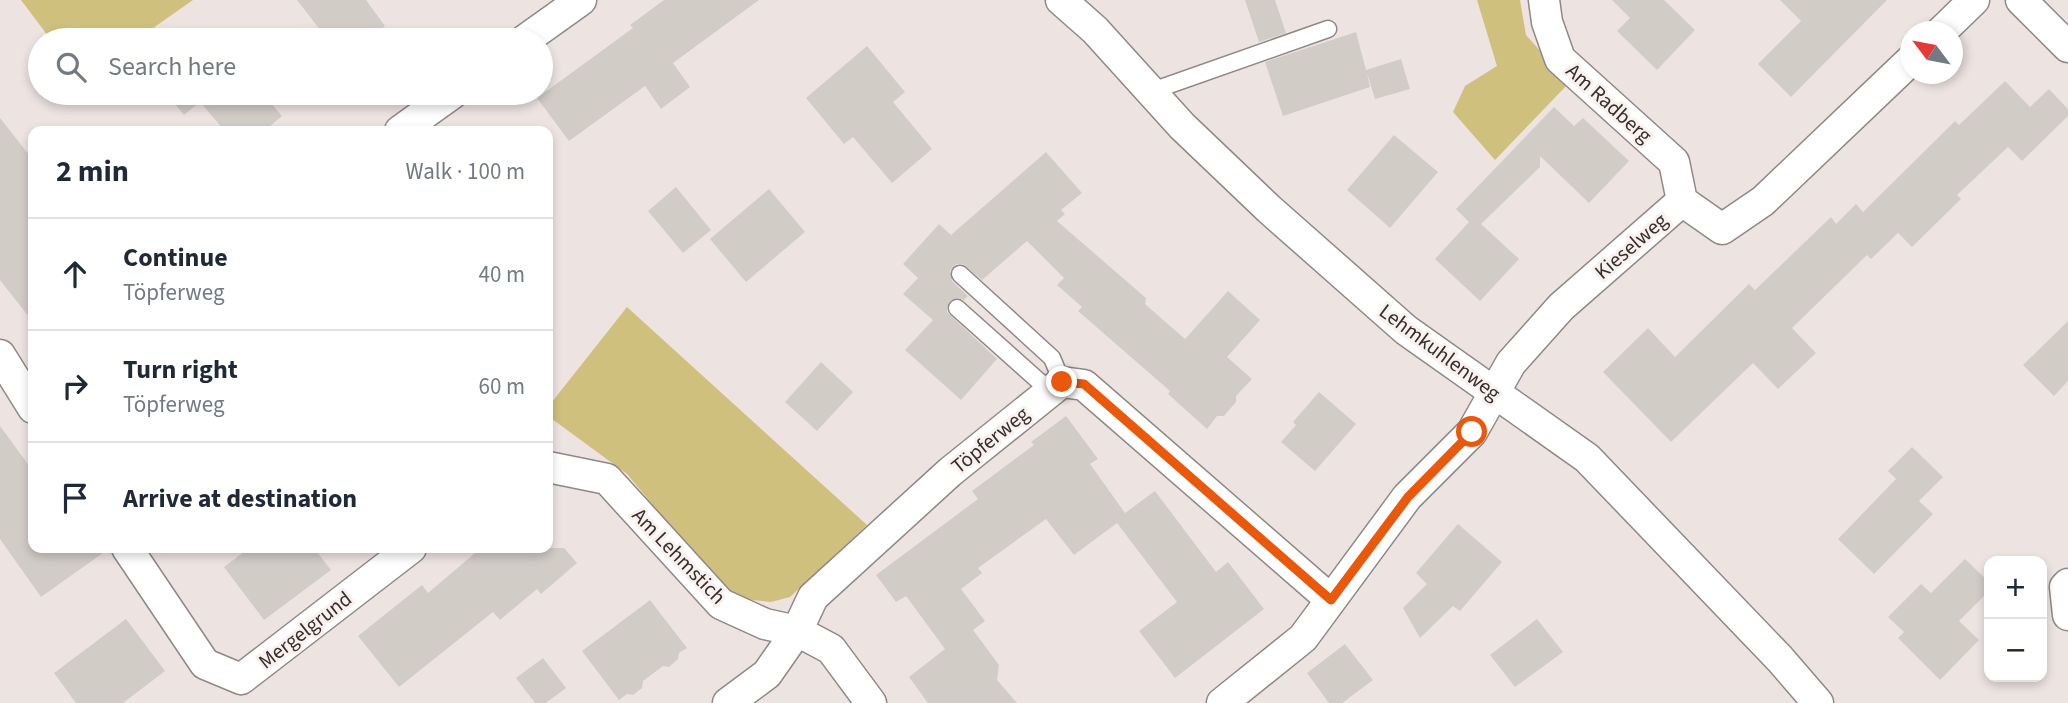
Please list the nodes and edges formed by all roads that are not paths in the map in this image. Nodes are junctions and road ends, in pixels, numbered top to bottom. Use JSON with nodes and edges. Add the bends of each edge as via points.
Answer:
{"nodes":[{"id":1,"x":581,"y":0,"type":"edge"},
{"id":2,"x":1061,"y":0,"type":"edge"},
{"id":3,"x":1544,"y":0,"type":"edge"},
{"id":4,"x":1975,"y":0,"type":"edge"},
{"id":5,"x":2021,"y":0,"type":"edge"},
{"id":6,"x":1953,"y":21,"type":"edge"},
{"id":7,"x":542,"y":28,"type":"edge"},
{"id":8,"x":1328,"y":29,"type":"dead end"},
{"id":9,"x":2068,"y":47,"type":"edge"},
{"id":10,"x":1900,"y":71,"type":"edge"},
{"id":11,"x":1152,"y":91,"type":"junction"},
{"id":12,"x":436,"y":105,"type":"edge"},
{"id":13,"x":407,"y":126,"type":"edge"},
{"id":14,"x":1682,"y":201,"type":"junction"},
{"id":15,"x":960,"y":274,"type":"dead end"},
{"id":16,"x":957,"y":308,"type":"dead end"},
{"id":17,"x":0,"y":355,"type":"edge"},
{"id":18,"x":1056,"y":386,"type":"junction"},
{"id":19,"x":1494,"y":392,"type":"junction"},
{"id":20,"x":28,"y":394,"type":"edge"},
{"id":21,"x":553,"y":468,"type":"edge"},
{"id":22,"x":130,"y":553,"type":"edge"},
{"id":23,"x":405,"y":553,"type":"edge"},
{"id":24,"x":2068,"y":584,"type":"edge"},
{"id":25,"x":1331,"y":600,"type":"junction"},
{"id":26,"x":2068,"y":615,"type":"edge"},
{"id":27,"x":797,"y":631,"type":"junction"},
{"id":28,"x":728,"y":703,"type":"edge"},
{"id":29,"x":871,"y":703,"type":"edge"},
{"id":30,"x":1222,"y":703,"type":"edge"},
{"id":31,"x":1818,"y":703,"type":"edge"}],
"edges":[{"from":1,"to":7,"type":"street"},
{"from":2,"to":11,"type":"street","name":"Lehmkuhlenweg"},
{"from":3,"to":14,"type":"street","name":"Am Radberg","via":[[1560,59],[1674,162]]},
{"from":4,"to":6,"type":"street"},
{"from":5,"to":9,"type":"street"},
{"from":8,"to":11,"type":"lane"},
{"from":10,"to":14,"type":"street","name":"Kieselweg","via":[[1763,201],[1722,229]]},
{"from":11,"to":19,"type":"street","name":"Lehmkuhlenweg","via":[[1269,209],[1396,322]]},
{"from":12,"to":13,"type":"street"},
{"from":14,"to":19,"type":"street","name":"Kieselweg","via":[[1561,307],[1511,363]]},
{"from":15,"to":18,"type":"lane","via":[[1052,358]]},
{"from":16,"to":18,"type":"lane"},
{"from":17,"to":20,"type":"street"},
{"from":18,"to":25,"type":"street","via":[[1084,384]]},
{"from":18,"to":27,"type":"street","name":"Töpferweg","via":[[950,472],[813,597]]},
{"from":19,"to":25,"type":"street","via":[[1472,432],[1408,497]]},
{"from":19,"to":31,"type":"street","name":"Lehmkuhlenweg","via":[[1587,458]]},
{"from":21,"to":27,"type":"street","name":"Am Lehmstich","via":[[607,479],[721,604],[765,625]]},
{"from":22,"to":23,"type":"street","name":"Mergelgrund","via":[[205,664],[241,679]]},
{"from":24,"to":26,"type":"street"},
{"from":25,"to":30,"type":"street","via":[[1303,638]]},
{"from":27,"to":28,"type":"street","name":"Töpferweg","via":[[767,674]]},
{"from":27,"to":29,"type":"street","name":"Am Lehmstich","via":[[831,649]]}]}
